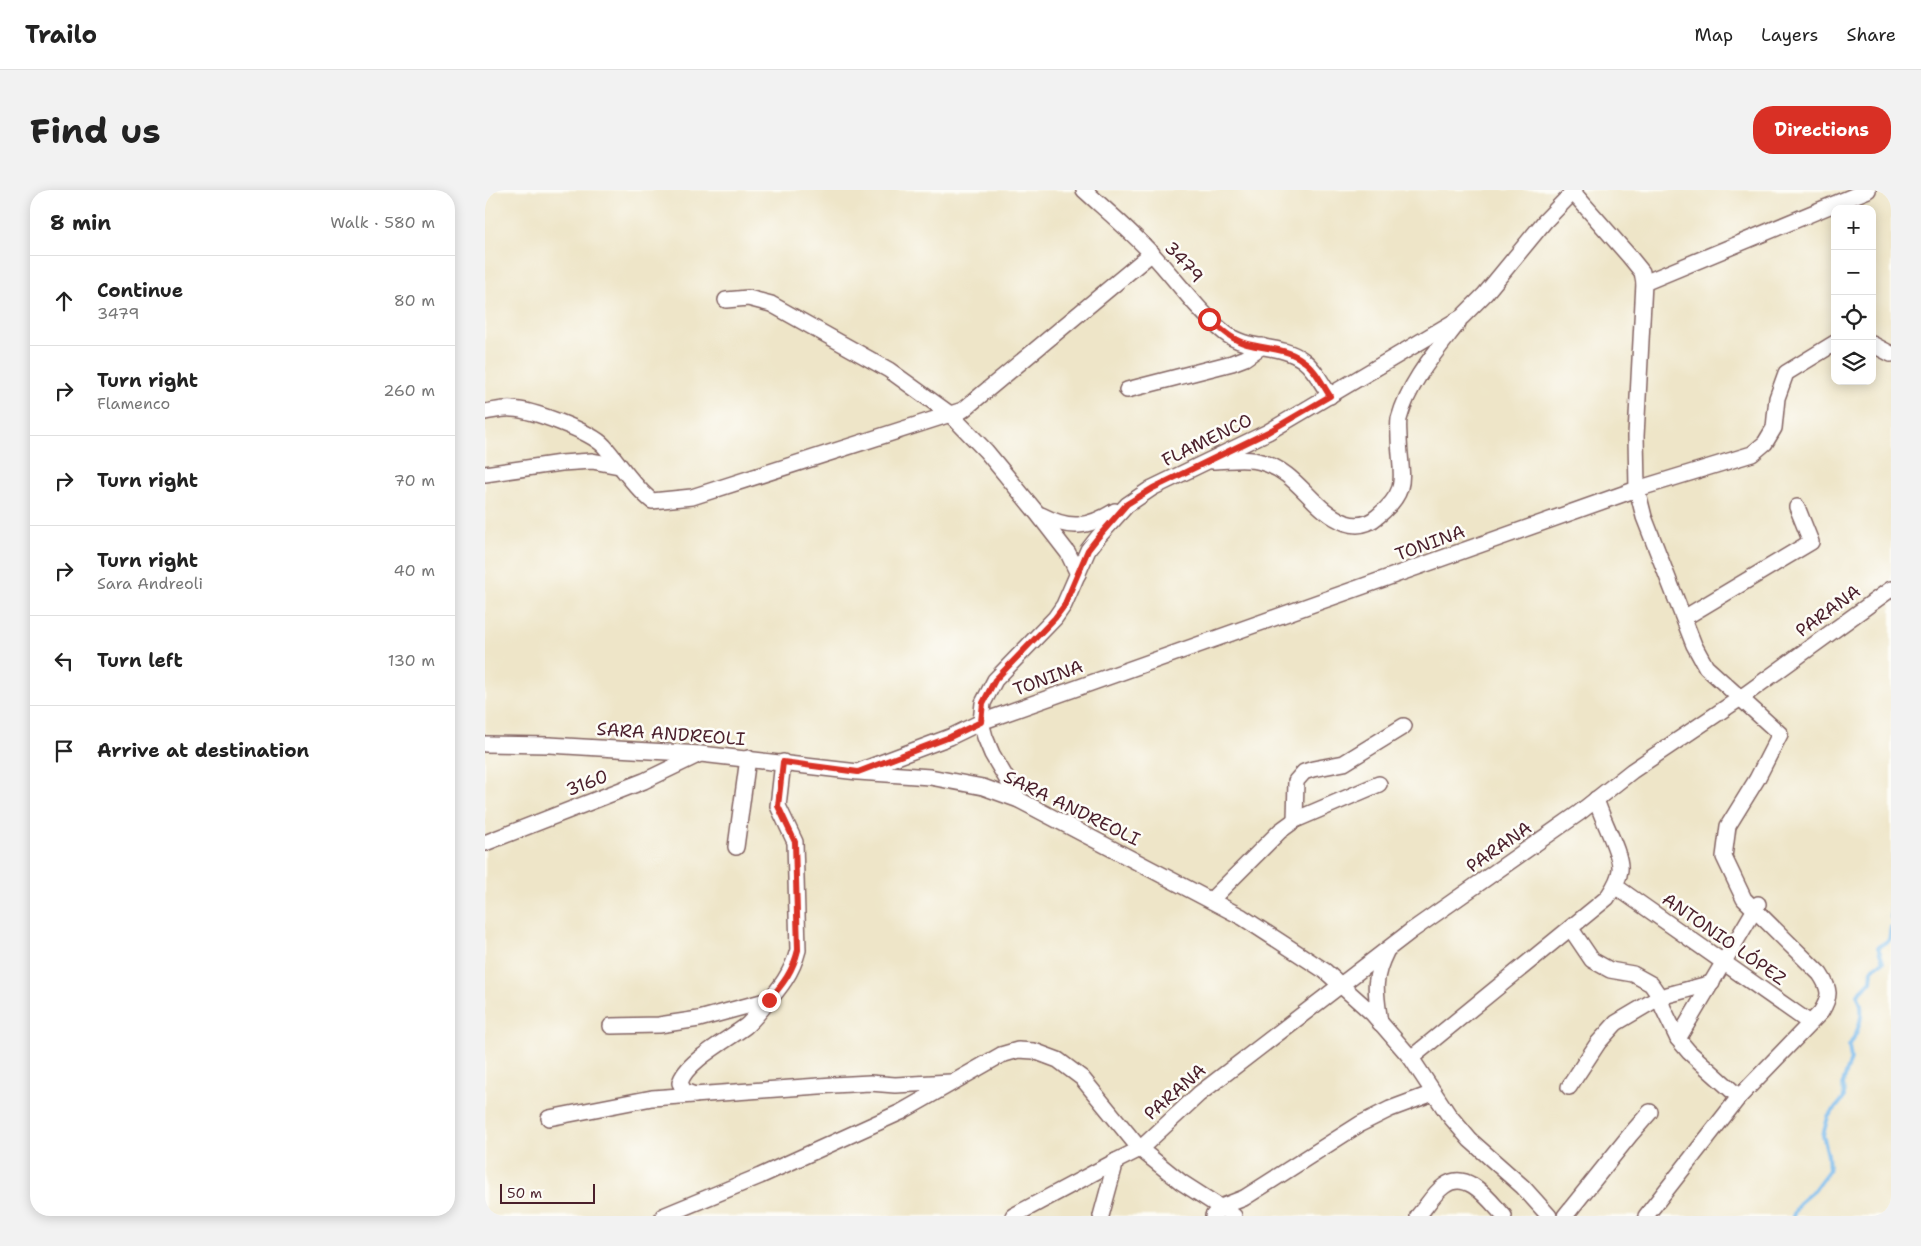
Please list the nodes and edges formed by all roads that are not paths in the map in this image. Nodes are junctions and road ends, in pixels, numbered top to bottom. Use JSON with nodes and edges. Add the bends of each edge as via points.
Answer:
{"nodes":[{"id":1,"x":1084,"y":190,"type":"edge"},
{"id":2,"x":1868,"y":190,"type":"edge"},
{"id":3,"x":1573,"y":191,"type":"edge"},
{"id":4,"x":1152,"y":253,"type":"junction"},
{"id":5,"x":1645,"y":283,"type":"junction"},
{"id":6,"x":726,"y":300,"type":"dead end"},
{"id":7,"x":1462,"y":317,"type":"junction"},
{"id":8,"x":1831,"y":345,"type":"edge"},
{"id":9,"x":1262,"y":346,"type":"junction"},
{"id":10,"x":1876,"y":346,"type":"edge"},
{"id":11,"x":1891,"y":354,"type":"edge"},
{"id":12,"x":1127,"y":390,"type":"dead end"},
{"id":13,"x":1330,"y":396,"type":"junction"},
{"id":14,"x":485,"y":412,"type":"edge"},
{"id":15,"x":950,"y":414,"type":"junction"},
{"id":16,"x":1206,"y":462,"type":"junction"},
{"id":17,"x":619,"y":466,"type":"junction"},
{"id":18,"x":485,"y":474,"type":"edge"},
{"id":19,"x":1637,"y":489,"type":"junction"},
{"id":20,"x":1127,"y":504,"type":"junction"},
{"id":21,"x":1797,"y":507,"type":"dead end"},
{"id":22,"x":1037,"y":513,"type":"junction"},
{"id":23,"x":1078,"y":574,"type":"junction"},
{"id":24,"x":1891,"y":589,"type":"edge"},
{"id":25,"x":1684,"y":618,"type":"junction"},
{"id":26,"x":1739,"y":699,"type":"junction"},
{"id":27,"x":981,"y":722,"type":"junction"},
{"id":28,"x":1404,"y":726,"type":"dead end"},
{"id":29,"x":485,"y":744,"type":"edge"},
{"id":30,"x":701,"y":754,"type":"junction"},
{"id":31,"x":748,"y":758,"type":"junction"},
{"id":32,"x":783,"y":762,"type":"junction"},
{"id":33,"x":858,"y":772,"type":"junction"},
{"id":34,"x":1379,"y":784,"type":"dead end"},
{"id":35,"x":1596,"y":799,"type":"junction"},
{"id":36,"x":1019,"y":800,"type":"junction"},
{"id":37,"x":1295,"y":820,"type":"junction"},
{"id":38,"x":485,"y":842,"type":"edge"},
{"id":39,"x":736,"y":847,"type":"dead end"},
{"id":40,"x":1615,"y":886,"type":"junction"},
{"id":41,"x":1211,"y":900,"type":"junction"},
{"id":42,"x":1757,"y":907,"type":"junction"},
{"id":43,"x":1571,"y":930,"type":"junction"},
{"id":44,"x":1389,"y":947,"type":"junction"},
{"id":45,"x":1724,"y":963,"type":"junction"},
{"id":46,"x":1712,"y":983,"type":"junction"},
{"id":47,"x":1341,"y":984,"type":"junction"},
{"id":48,"x":1659,"y":996,"type":"junction"},
{"id":49,"x":769,"y":1000,"type":"junction"},
{"id":50,"x":1380,"y":1023,"type":"junction"},
{"id":51,"x":1810,"y":1023,"type":"junction"},
{"id":52,"x":611,"y":1026,"type":"dead end"},
{"id":53,"x":1678,"y":1039,"type":"junction"},
{"id":54,"x":1411,"y":1058,"type":"junction"},
{"id":55,"x":682,"y":1076,"type":"junction"},
{"id":56,"x":955,"y":1081,"type":"junction"},
{"id":57,"x":1569,"y":1087,"type":"dead end"},
{"id":58,"x":1433,"y":1093,"type":"junction"},
{"id":59,"x":695,"y":1095,"type":"junction"},
{"id":60,"x":1739,"y":1097,"type":"junction"},
{"id":61,"x":652,"y":1098,"type":"junction"},
{"id":62,"x":1650,"y":1112,"type":"dead end"},
{"id":63,"x":549,"y":1118,"type":"dead end"},
{"id":64,"x":1140,"y":1149,"type":"junction"},
{"id":65,"x":1116,"y":1161,"type":"junction"},
{"id":66,"x":1217,"y":1211,"type":"edge"},
{"id":67,"x":663,"y":1216,"type":"edge"},
{"id":68,"x":1013,"y":1216,"type":"edge"},
{"id":69,"x":1101,"y":1216,"type":"edge"},
{"id":70,"x":1234,"y":1216,"type":"edge"},
{"id":71,"x":1418,"y":1216,"type":"edge"},
{"id":72,"x":1504,"y":1216,"type":"edge"},
{"id":73,"x":1549,"y":1216,"type":"edge"},
{"id":74,"x":1565,"y":1216,"type":"edge"},
{"id":75,"x":1646,"y":1216,"type":"edge"}],
"edges":[{"from":1,"to":4,"type":"street","name":"3479"},
{"from":2,"to":5,"type":"street"},
{"from":3,"to":5,"type":"street","via":[[1629,256]]},
{"from":3,"to":7,"type":"street","name":"FLAMENCO"},
{"from":4,"to":9,"type":"street","name":"3479","via":[[1227,335],[1246,344]]},
{"from":4,"to":15,"type":"street","via":[[971,404]]},
{"from":5,"to":19,"type":"street","via":[[1636,436]]},
{"from":6,"to":15,"type":"street","via":[[748,298],[771,304],[889,370]]},
{"from":7,"to":13,"type":"street","name":"FLAMENCO"},
{"from":7,"to":16,"type":"street","via":[[1413,386],[1399,421],[1400,492],[1392,505],[1371,522],[1361,525],[1347,523],[1323,510],[1289,475],[1272,465],[1259,461]]},
{"from":8,"to":19,"type":"street","name":"TONINA","via":[[1786,373],[1777,398],[1774,428],[1765,443],[1752,454]]},
{"from":9,"to":12,"type":"street","via":[[1232,363]]},
{"from":9,"to":13,"type":"street","name":"3479","via":[[1293,354],[1304,361]]},
{"from":10,"to":11,"type":"street"},
{"from":13,"to":16,"type":"street","name":"FLAMENCO","via":[[1268,432]]},
{"from":14,"to":17,"type":"street","via":[[511,409],[543,415],[602,444]]},
{"from":15,"to":17,"type":"street","via":[[692,497],[651,501]]},
{"from":15,"to":22,"type":"street","via":[[986,451]]},
{"from":16,"to":20,"type":"street","name":"FLAMENCO"},
{"from":17,"to":18,"type":"street","via":[[591,462],[561,463]]},
{"from":19,"to":25,"type":"street","via":[[1644,517]]},
{"from":19,"to":27,"type":"street","name":"TONINA"},
{"from":20,"to":22,"type":"street","via":[[1098,522],[1075,526],[1055,522]]},
{"from":20,"to":23,"type":"street","name":"FLAMENCO","via":[[1088,550]]},
{"from":21,"to":25,"type":"street","via":[[1811,542]]},
{"from":22,"to":23,"type":"street","via":[[1068,553]]},
{"from":23,"to":27,"type":"street","name":"FLAMENCO","via":[[1055,618],[995,680],[983,703]]},
{"from":24,"to":26,"type":"street","name":"PARANA"},
{"from":25,"to":26,"type":"street","via":[[1706,667]]},
{"from":26,"to":35,"type":"street","name":"PARANA"},
{"from":26,"to":42,"type":"street","via":[[1780,734],[1728,826],[1725,838],[1724,857],[1743,898]]},
{"from":27,"to":33,"type":"street","name":"TONINA"},
{"from":27,"to":36,"type":"street","via":[[992,754]]},
{"from":28,"to":37,"type":"street","via":[[1344,763],[1304,772],[1296,781]]},
{"from":29,"to":30,"type":"street","name":"SARA ANDREOLI"},
{"from":30,"to":31,"type":"street","name":"SARA ANDREOLI"},
{"from":30,"to":38,"type":"street","name":"3160","via":[[644,781]]},
{"from":31,"to":32,"type":"street","name":"SARA ANDREOLI"},
{"from":31,"to":39,"type":"street"},
{"from":32,"to":33,"type":"street","name":"SARA ANDREOLI"},
{"from":32,"to":49,"type":"street","via":[[778,806],[795,842],[798,950],[794,966]]},
{"from":33,"to":36,"type":"street","name":"SARA ANDREOLI","via":[[958,781]]},
{"from":34,"to":37,"type":"street"},
{"from":35,"to":40,"type":"street","via":[[1619,858],[1621,870]]},
{"from":35,"to":44,"type":"street","name":"PARANA"},
{"from":36,"to":41,"type":"street","name":"SARA ANDREOLI"},
{"from":37,"to":41,"type":"street"},
{"from":40,"to":43,"type":"street","via":[[1607,898]]},
{"from":40,"to":45,"type":"street","name":"ANTONIO LÓPEZ"},
{"from":41,"to":47,"type":"street","name":"SARA ANDREOLI","via":[[1243,917],[1325,970]]},
{"from":42,"to":45,"type":"street"},
{"from":42,"to":51,"type":"street","via":[[1827,986],[1827,1001]]},
{"from":43,"to":48,"type":"street","via":[[1592,960],[1610,970],[1633,974],[1651,984]]},
{"from":43,"to":54,"type":"street"},
{"from":44,"to":47,"type":"street","name":"PARANA"},
{"from":44,"to":50,"type":"street","via":[[1379,967],[1375,987]]},
{"from":45,"to":46,"type":"street"},
{"from":45,"to":51,"type":"street","name":"ANTONIO LÓPEZ"},
{"from":46,"to":48,"type":"street"},
{"from":46,"to":53,"type":"street"},
{"from":47,"to":50,"type":"street","name":"SARA ANDREOLI"},
{"from":47,"to":64,"type":"street","name":"PARANA","via":[[1199,1094]]},
{"from":48,"to":53,"type":"street"},
{"from":48,"to":57,"type":"street","via":[[1616,1023],[1598,1043]]},
{"from":49,"to":52,"type":"street","via":[[699,1019],[659,1025]]},
{"from":49,"to":55,"type":"street","via":[[748,1024],[690,1066]]},
{"from":50,"to":54,"type":"street","name":"SARA ANDREOLI"},
{"from":51,"to":60,"type":"street"},
{"from":53,"to":60,"type":"street"},
{"from":54,"to":58,"type":"street","name":"SARA ANDREOLI"},
{"from":55,"to":59,"type":"street","via":[[680,1082],[684,1091]]},
{"from":55,"to":61,"type":"street"},
{"from":56,"to":59,"type":"street","via":[[833,1085]]},
{"from":56,"to":64,"type":"street","via":[[1001,1055],[1019,1050],[1034,1051],[1057,1060],[1082,1078]]},
{"from":56,"to":67,"type":"street","via":[[901,1112]]},
{"from":58,"to":66,"type":"street","via":[[1360,1124],[1244,1198]]},
{"from":58,"to":73,"type":"street","name":"SARA ANDREOLI","via":[[1470,1140],[1523,1186]]},
{"from":59,"to":61,"type":"street"},
{"from":60,"to":75,"type":"street"},
{"from":61,"to":63,"type":"street"},
{"from":62,"to":74,"type":"street"},
{"from":64,"to":65,"type":"street","name":"PARANA"},
{"from":64,"to":66,"type":"street"},
{"from":65,"to":68,"type":"street","name":"PARANA"},
{"from":65,"to":69,"type":"street"},
{"from":66,"to":70,"type":"street"},
{"from":71,"to":72,"type":"street","via":[[1444,1186],[1455,1180],[1473,1184]]}]}
